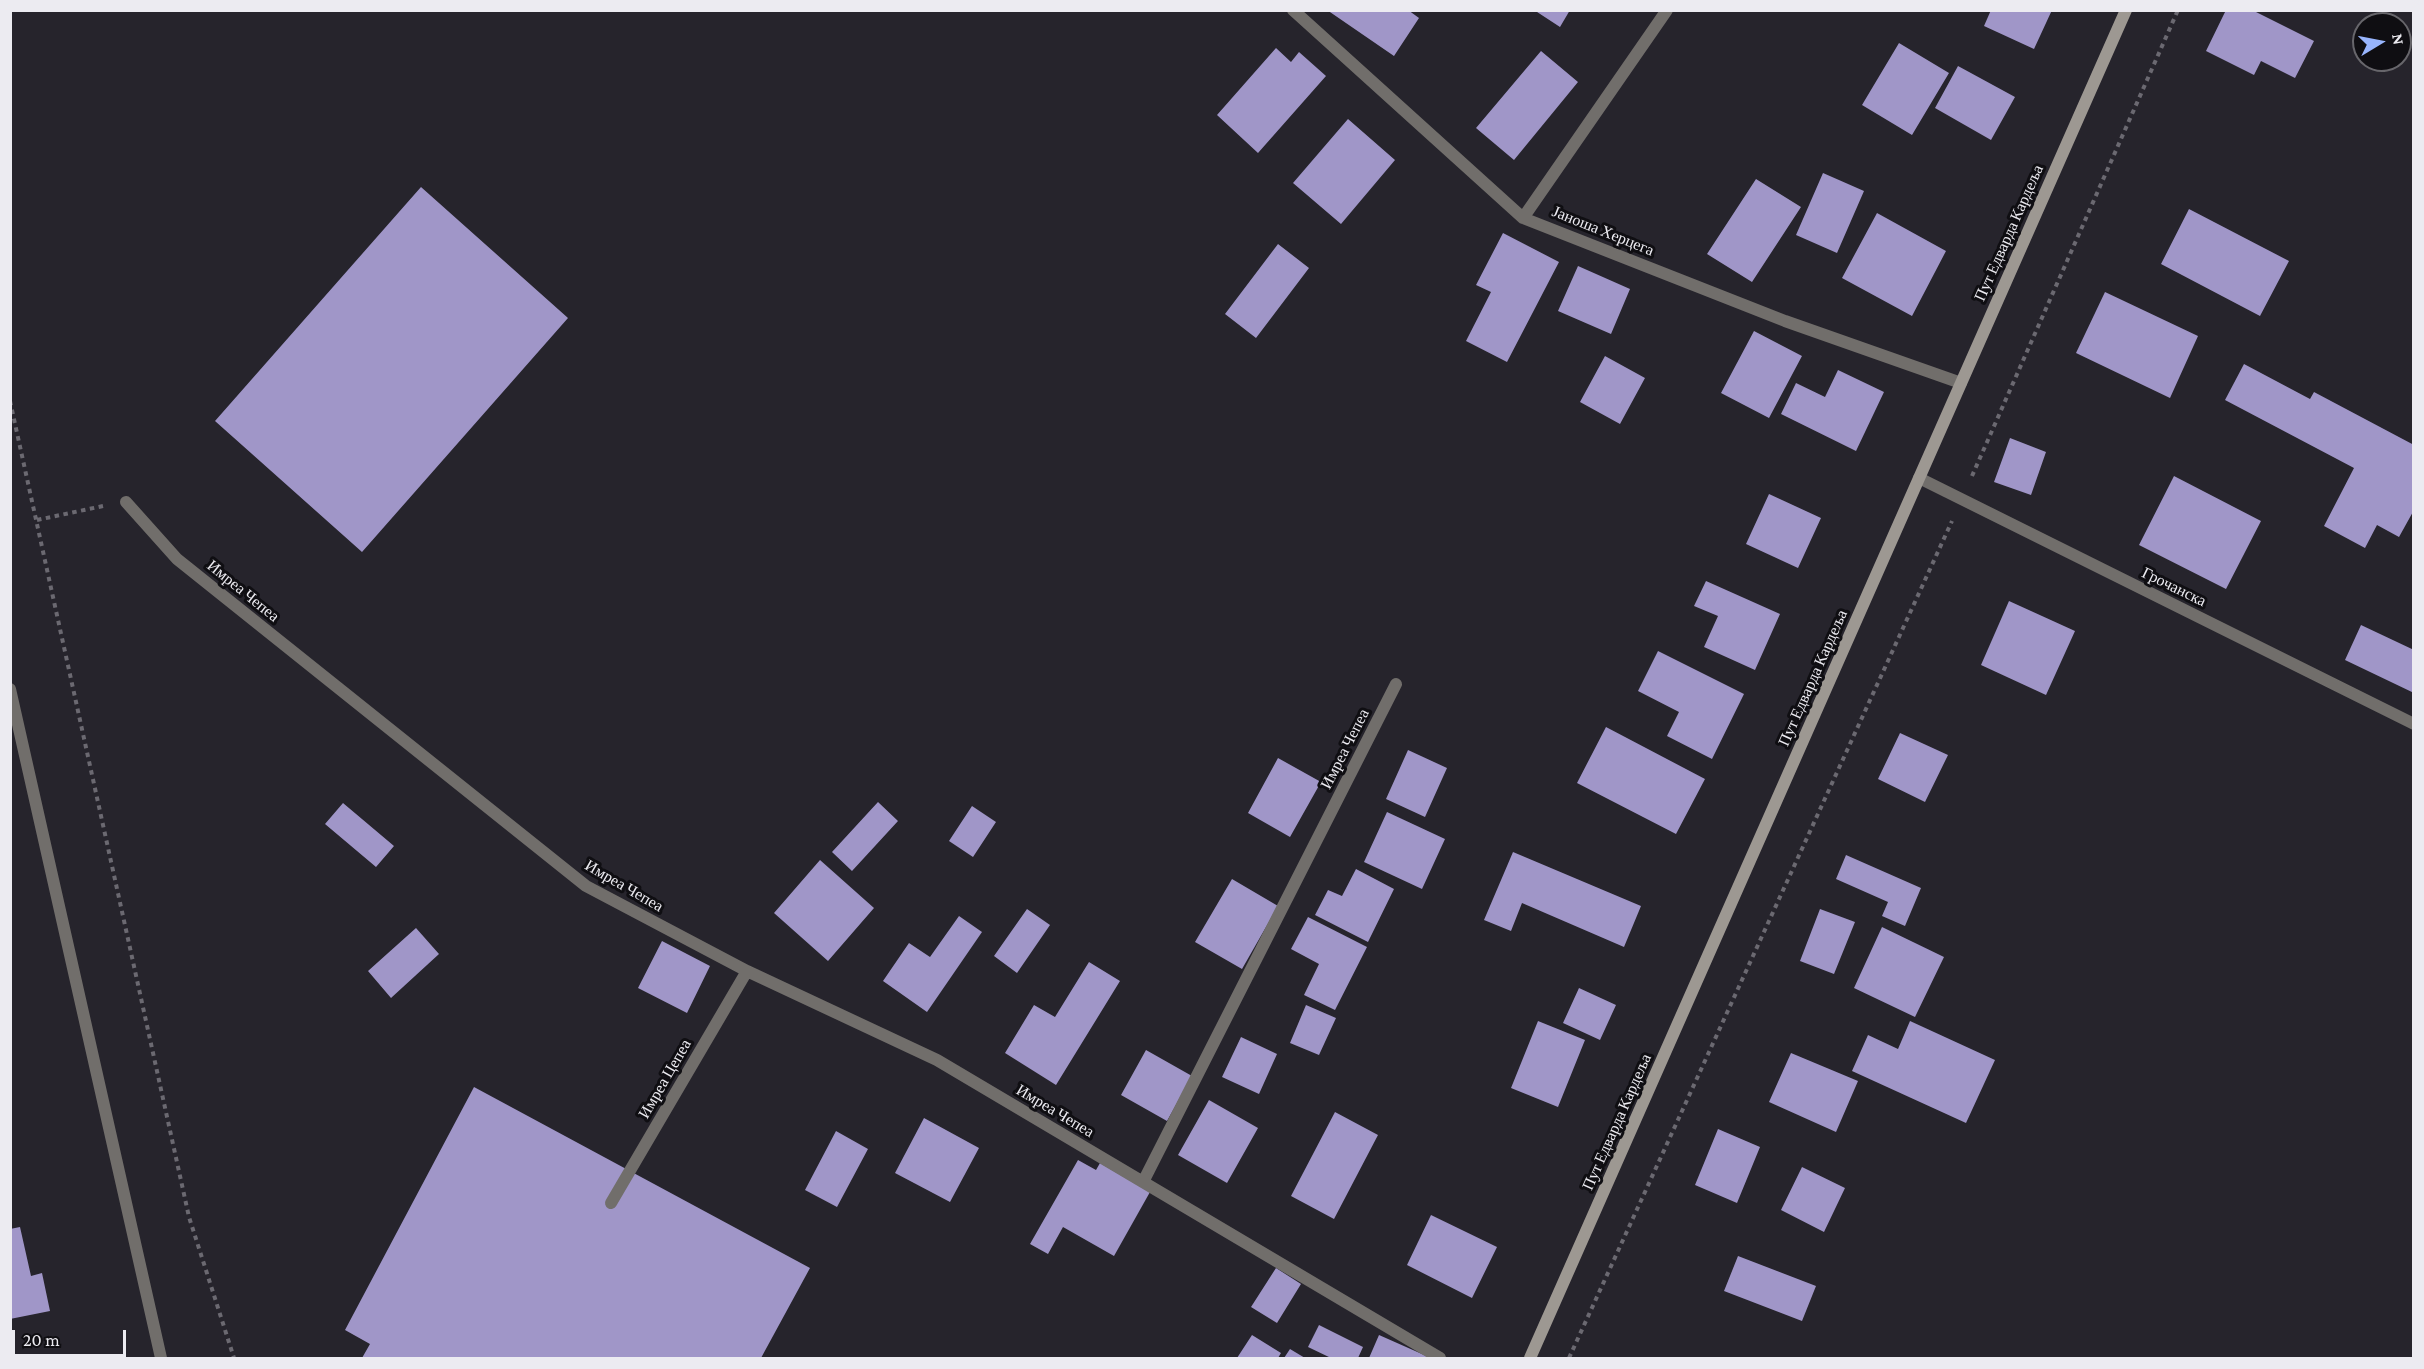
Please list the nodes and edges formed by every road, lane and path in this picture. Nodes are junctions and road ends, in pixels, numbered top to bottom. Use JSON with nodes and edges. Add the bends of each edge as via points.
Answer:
{"nodes":[{"id":1,"x":1293,"y":10,"type":"edge"},
{"id":2,"x":1667,"y":10,"type":"edge"},
{"id":3,"x":2126,"y":10,"type":"edge"},
{"id":4,"x":2178,"y":10,"type":"edge"},
{"id":5,"x":1523,"y":218,"type":"junction"},
{"id":6,"x":1961,"y":383,"type":"junction"},
{"id":7,"x":10,"y":401,"type":"edge"},
{"id":8,"x":1919,"y":478,"type":"junction"},
{"id":9,"x":1962,"y":500,"type":"junction"},
{"id":10,"x":126,"y":502,"type":"joint"},
{"id":11,"x":36,"y":520,"type":"junction"},
{"id":12,"x":1396,"y":684,"type":"dead end"},
{"id":13,"x":10,"y":688,"type":"edge"},
{"id":14,"x":2414,"y":724,"type":"edge"},
{"id":15,"x":747,"y":971,"type":"junction"},
{"id":16,"x":1143,"y":1182,"type":"junction"},
{"id":17,"x":611,"y":1203,"type":"dead end"},
{"id":18,"x":161,"y":1359,"type":"edge"},
{"id":19,"x":234,"y":1359,"type":"edge"},
{"id":20,"x":1440,"y":1359,"type":"edge"},
{"id":21,"x":1530,"y":1359,"type":"edge"},
{"id":22,"x":1569,"y":1359,"type":"edge"}],
"edges":[{"from":1,"to":5,"type":"street","name":"Јаноша Херцега"},
{"from":2,"to":5,"type":"street"},
{"from":3,"to":6,"type":"main road","name":"Пут Едварда Кардеља"},
{"from":4,"to":9,"type":"path"},
{"from":5,"to":6,"type":"street","name":"Јаноша Херцега","via":[[1785,321]]},
{"from":6,"to":8,"type":"main road","name":"Пут Едварда Кардеља"},
{"from":7,"to":11,"type":"path"},
{"from":8,"to":9,"type":"street","name":"Грочанска"},
{"from":8,"to":21,"type":"main road","name":"Пут Едварда Кардеља"},
{"from":9,"to":14,"type":"street","name":"Грочанска"},
{"from":9,"to":22,"type":"path"},
{"from":10,"to":11,"type":"path"},
{"from":10,"to":15,"type":"street","name":"Имреа Чепеа","via":[[177,559],[586,886]]},
{"from":11,"to":19,"type":"path","via":[[189,1217]]},
{"from":12,"to":16,"type":"street","name":"Имреа Чепеа"},
{"from":13,"to":18,"type":"street"},
{"from":15,"to":16,"type":"street","name":"Имреа Чепеа","via":[[937,1060]]},
{"from":15,"to":17,"type":"street","name":"Имреа Цепеа"},
{"from":16,"to":20,"type":"street","name":"Имреа Чепеа"}]}
